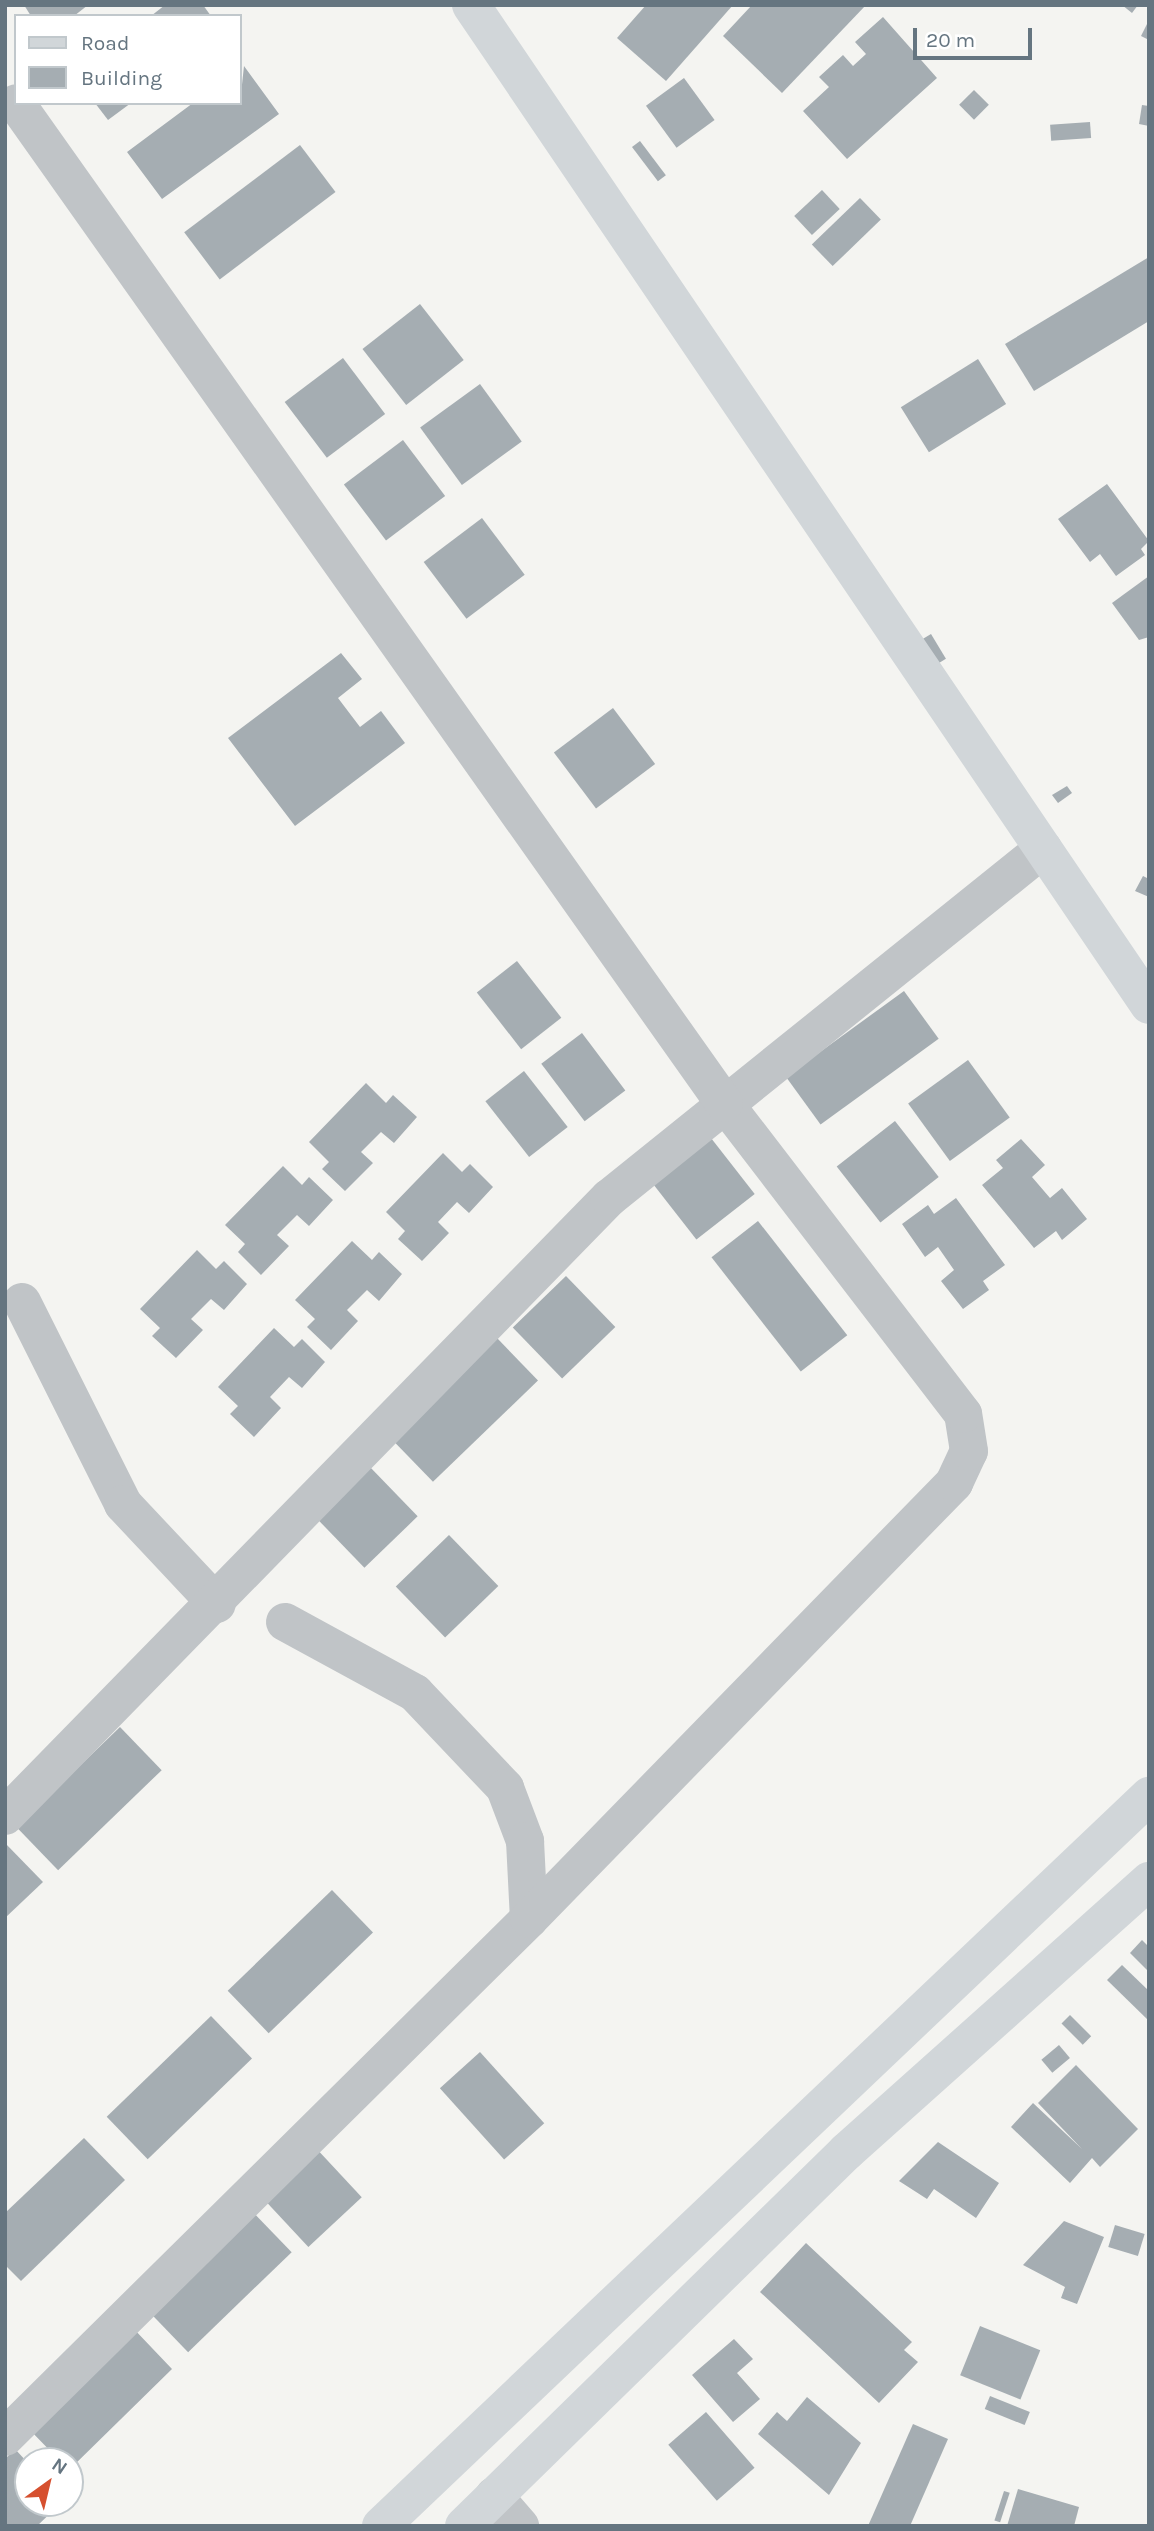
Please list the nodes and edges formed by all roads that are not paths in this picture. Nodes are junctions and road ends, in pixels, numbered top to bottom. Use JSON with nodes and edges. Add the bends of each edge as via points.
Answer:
{"nodes":[{"id":1,"x":471,"y":5,"type":"edge"},
{"id":2,"x":17,"y":105,"type":"edge"},
{"id":3,"x":1043,"y":849,"type":"junction"},
{"id":4,"x":1149,"y":1005,"type":"edge"},
{"id":5,"x":724,"y":1103,"type":"junction"},
{"id":6,"x":22,"y":1302,"type":"dead end"},
{"id":7,"x":218,"y":1604,"type":"junction"},
{"id":8,"x":285,"y":1622,"type":"dead end"},
{"id":9,"x":1149,"y":1796,"type":"edge"},
{"id":10,"x":5,"y":1816,"type":"edge"},
{"id":11,"x":1149,"y":1881,"type":"edge"},
{"id":12,"x":528,"y":1919,"type":"junction"},
{"id":13,"x":5,"y":2437,"type":"edge"},
{"id":14,"x":494,"y":2496,"type":"junction"},
{"id":15,"x":381,"y":2526,"type":"edge"},
{"id":16,"x":464,"y":2526,"type":"edge"},
{"id":17,"x":520,"y":2526,"type":"edge"}],
"edges":[{"from":1,"to":3,"type":"street"},
{"from":2,"to":5,"type":"street"},
{"from":3,"to":4,"type":"street"},
{"from":3,"to":5,"type":"street"},
{"from":5,"to":7,"type":"street","via":[[609,1198]]},
{"from":5,"to":12,"type":"street","via":[[962,1414],[969,1451],[954,1483]]},
{"from":6,"to":7,"type":"street","via":[[123,1504]]},
{"from":7,"to":10,"type":"street"},
{"from":8,"to":12,"type":"street","via":[[415,1693],[505,1788],[525,1841]]},
{"from":9,"to":15,"type":"street"},
{"from":11,"to":14,"type":"street","via":[[846,2152]]},
{"from":12,"to":13,"type":"street"},
{"from":14,"to":16,"type":"street"},
{"from":14,"to":17,"type":"street"}]}
